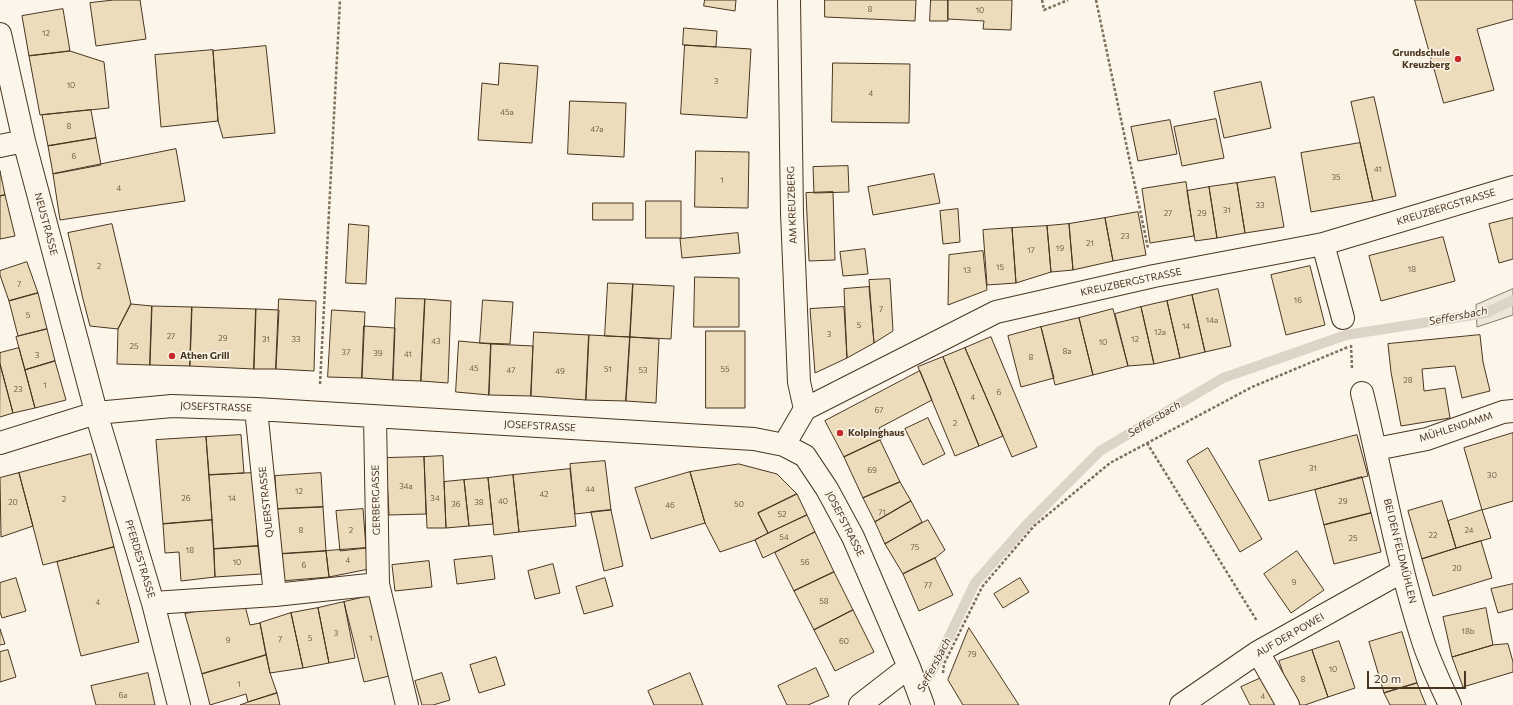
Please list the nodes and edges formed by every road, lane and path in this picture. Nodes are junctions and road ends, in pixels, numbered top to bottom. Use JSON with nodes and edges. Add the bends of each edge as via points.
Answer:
{"nodes":[{"id":1,"x":340,"y":0,"type":"edge"},
{"id":2,"x":789,"y":0,"type":"edge"},
{"id":3,"x":1042,"y":0,"type":"edge"},
{"id":4,"x":1068,"y":0,"type":"edge"},
{"id":5,"x":1096,"y":0,"type":"edge"},
{"id":6,"x":0,"y":34,"type":"edge"},
{"id":7,"x":24,"y":141,"type":"junction"},
{"id":8,"x":0,"y":146,"type":"edge"},
{"id":9,"x":1513,"y":187,"type":"edge"},
{"id":10,"x":1323,"y":244,"type":"junction"},
{"id":11,"x":1154,"y":276,"type":"junction"},
{"id":12,"x":1343,"y":318,"type":"dead end"},
{"id":13,"x":1351,"y":346,"type":"dead end"},
{"id":14,"x":1362,"y":393,"type":"dead end"},
{"id":15,"x":256,"y":408,"type":"junction"},
{"id":16,"x":805,"y":409,"type":"junction"},
{"id":17,"x":1513,"y":411,"type":"edge"},
{"id":18,"x":319,"y":413,"type":"junction"},
{"id":19,"x":375,"y":417,"type":"junction"},
{"id":20,"x":98,"y":418,"type":"junction"},
{"id":21,"x":0,"y":443,"type":"edge"},
{"id":22,"x":1146,"y":443,"type":"junction"},
{"id":23,"x":784,"y":445,"type":"junction"},
{"id":24,"x":1376,"y":449,"type":"junction"},
{"id":25,"x":1403,"y":571,"type":"junction"},
{"id":26,"x":378,"y":584,"type":"junction"},
{"id":27,"x":275,"y":595,"type":"junction"},
{"id":28,"x":153,"y":603,"type":"junction"},
{"id":29,"x":1265,"y":648,"type":"junction"},
{"id":30,"x":912,"y":676,"type":"junction"},
{"id":31,"x":942,"y":678,"type":"dead end"},
{"id":32,"x":179,"y":705,"type":"edge"},
{"id":33,"x":407,"y":705,"type":"edge"},
{"id":34,"x":860,"y":705,"type":"edge"},
{"id":35,"x":923,"y":705,"type":"edge"},
{"id":36,"x":1181,"y":705,"type":"edge"},
{"id":37,"x":1288,"y":705,"type":"edge"},
{"id":38,"x":1450,"y":705,"type":"edge"}],
"edges":[{"from":1,"to":18,"type":"path"},
{"from":2,"to":16,"type":"street","name":"AM KREUZBERG","via":[[792,221],[799,382]]},
{"from":3,"to":4,"type":"path","via":[[1044,10]]},
{"from":5,"to":11,"type":"path"},
{"from":6,"to":7,"type":"street","name":"NEUSTRASSE"},
{"from":7,"to":8,"type":"street"},
{"from":7,"to":20,"type":"street","name":"NEUSTRASSE"},
{"from":9,"to":10,"type":"street","name":"KREUZBERGSTRASSE"},
{"from":10,"to":11,"type":"street","name":"KREUZBERGSTRASSE"},
{"from":10,"to":12,"type":"street"},
{"from":11,"to":16,"type":"street","name":"KREUZBERGSTRASSE","via":[[996,312]]},
{"from":13,"to":22,"type":"path","via":[[1252,387]]},
{"from":14,"to":24,"type":"street","name":"BEI DEN FELDMÜHLEN"},
{"from":15,"to":18,"type":"street","name":"JOSEFSTRASSE"},
{"from":15,"to":20,"type":"street","name":"JOSEFSTRASSE","via":[[172,406]]},
{"from":15,"to":27,"type":"street","name":"QUERSTRASSE"},
{"from":16,"to":23,"type":"street"},
{"from":17,"to":24,"type":"street","name":"MÜHLENDAMM","via":[[1503,412],[1427,439]]},
{"from":18,"to":19,"type":"street","name":"JOSEFSTRASSE"},
{"from":19,"to":23,"type":"street","name":"JOSEFSTRASSE","via":[[754,439]]},
{"from":19,"to":26,"type":"street","name":"GERBERGASSE"},
{"from":20,"to":21,"type":"street","name":"JOSEFSTRASSE"},
{"from":20,"to":28,"type":"street","name":"PFERDESTRASSE"},
{"from":22,"to":29,"type":"path"},
{"from":22,"to":31,"type":"path","via":[[1110,463],[1034,526],[982,587],[944,664]]},
{"from":23,"to":30,"type":"street","name":"JOSEFSTRASSE","via":[[805,456],[827,489],[853,537]]},
{"from":24,"to":25,"type":"street","name":"BEI DEN FELDMÜHLEN"},
{"from":25,"to":29,"type":"street","name":"AUF DER POWEI"},
{"from":25,"to":38,"type":"street","name":"BEI DEN FELDMÜHLEN","via":[[1422,639]]},
{"from":26,"to":27,"type":"street"},
{"from":26,"to":33,"type":"street","name":"GERBERGASSE"},
{"from":27,"to":28,"type":"street"},
{"from":28,"to":32,"type":"street","name":"PFERDESTRASSE"},
{"from":29,"to":36,"type":"street","name":"AUF DER POWEI"},
{"from":29,"to":37,"type":"street"},
{"from":30,"to":34,"type":"street"},
{"from":30,"to":35,"type":"street","name":"JOSEFSTRASSE"}]}
